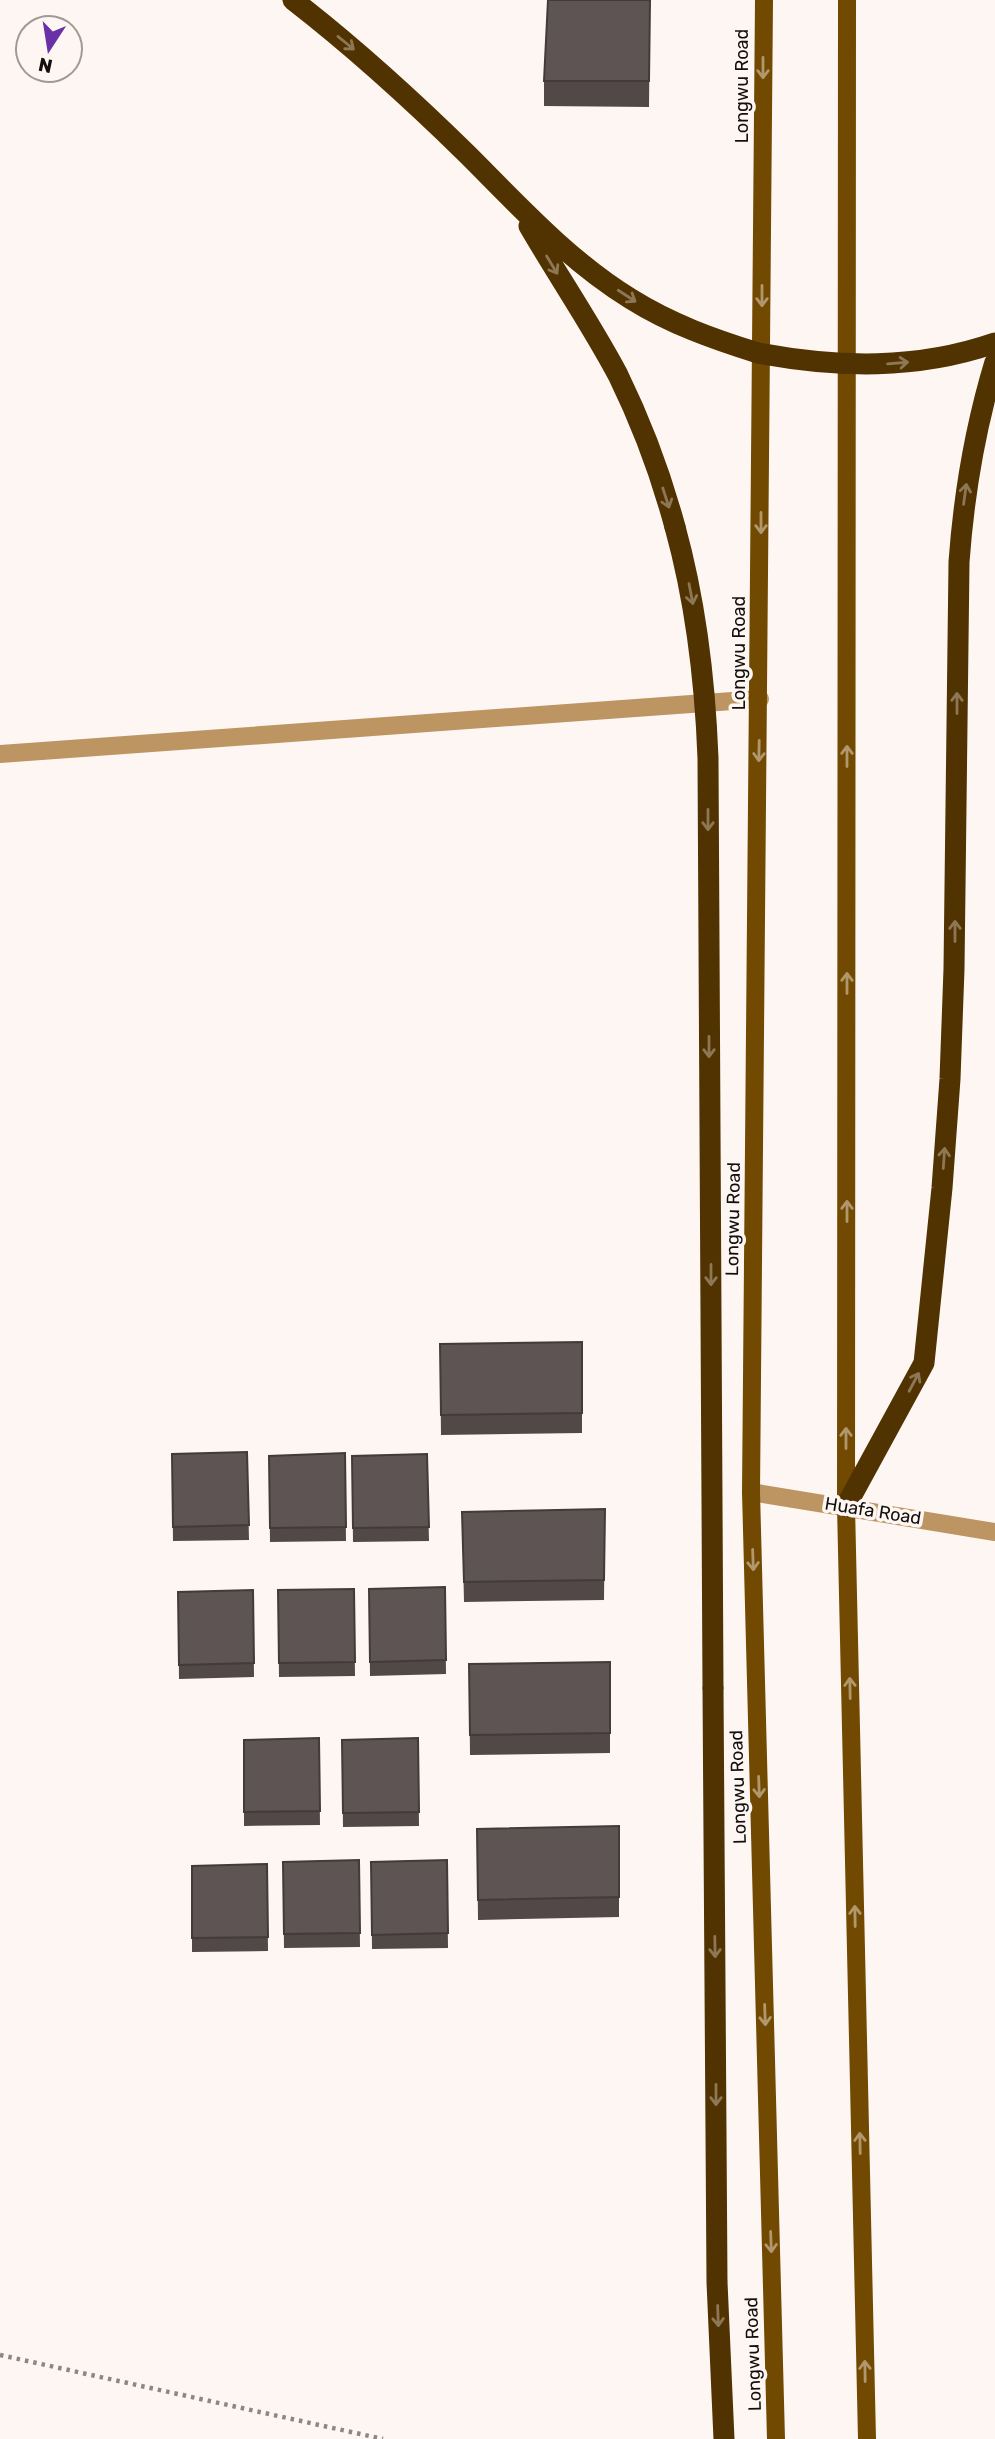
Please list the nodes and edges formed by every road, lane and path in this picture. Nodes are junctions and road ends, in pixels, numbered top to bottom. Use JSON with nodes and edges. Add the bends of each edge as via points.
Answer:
{"nodes":[{"id":1,"x":293,"y":0,"type":"edge"},
{"id":2,"x":764,"y":0,"type":"edge"},
{"id":3,"x":848,"y":0,"type":"edge"},
{"id":4,"x":518,"y":206,"type":"junction"},
{"id":5,"x":995,"y":343,"type":"edge"},
{"id":6,"x":995,"y":362,"type":"edge"},
{"id":7,"x":760,"y":699,"type":"junction"},
{"id":8,"x":0,"y":754,"type":"edge"},
{"id":9,"x":751,"y":1492,"type":"junction"},
{"id":10,"x":846,"y":1506,"type":"junction"},
{"id":11,"x":995,"y":1532,"type":"edge"},
{"id":12,"x":0,"y":2355,"type":"edge"},
{"id":13,"x":383,"y":2439,"type":"edge"},
{"id":14,"x":724,"y":2439,"type":"edge"},
{"id":15,"x":776,"y":2439,"type":"edge"},
{"id":16,"x":867,"y":2439,"type":"edge"}],
"edges":[{"from":1,"to":4,"type":"highway","one_way":true,"via":[[416,105]]},
{"from":2,"to":7,"type":"main road","name":"Longwu Road","one_way":true},
{"from":10,"to":3,"type":"main road","one_way":true},
{"from":4,"to":5,"type":"highway","one_way":true,"bridge":true,"via":[[573,257],[630,299],[690,330],[758,353],[852,365],[946,356]]},
{"from":4,"to":14,"type":"highway","one_way":true,"bridge":true,"via":[[618,376],[645,436],[684,560],[705,691],[717,2282]]},
{"from":10,"to":6,"type":"highway","one_way":true,"via":[[924,1363],[950,1079],[959,562],[971,455]]},
{"from":7,"to":8,"type":"street"},
{"from":7,"to":9,"type":"main road","name":"Longwu Road","one_way":true},
{"from":9,"to":10,"type":"street","name":"Huafa Road"},
{"from":9,"to":15,"type":"main road","name":"Longwu Road","one_way":true},
{"from":10,"to":11,"type":"street","name":"Huafa Road"},
{"from":16,"to":10,"type":"main road","one_way":true},
{"from":12,"to":13,"type":"path"}]}
